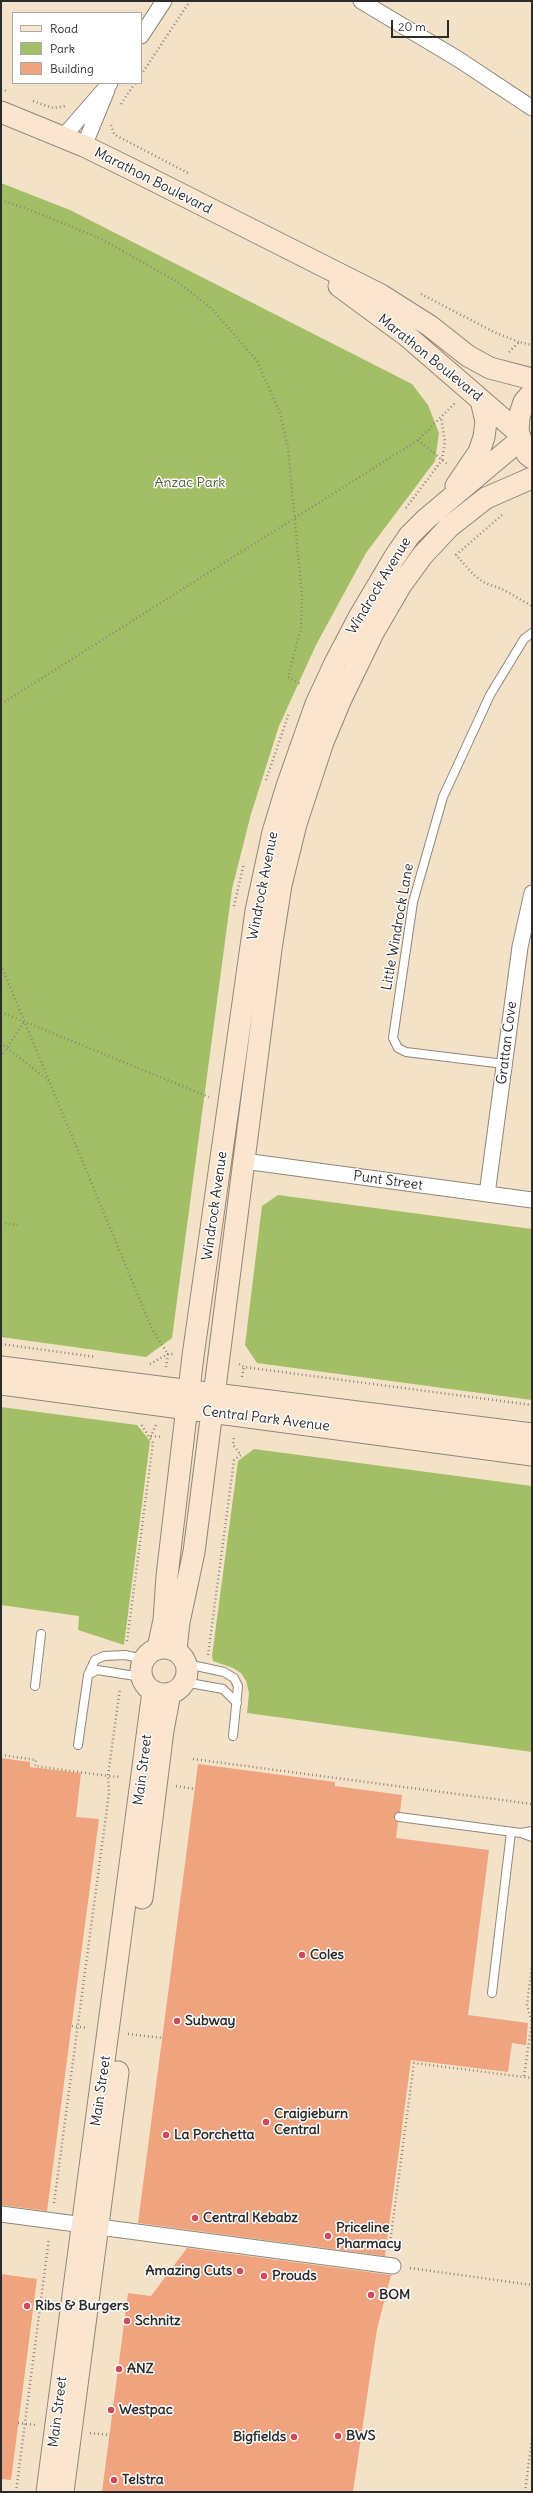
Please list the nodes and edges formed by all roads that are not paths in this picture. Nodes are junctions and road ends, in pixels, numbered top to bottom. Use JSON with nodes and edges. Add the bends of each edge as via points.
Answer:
{"nodes":[{"id":1,"x":164,"y":1,"type":"edge"},
{"id":2,"x":361,"y":1,"type":"edge"},
{"id":3,"x":142,"y":34,"type":"edge"},
{"id":4,"x":109,"y":84,"type":"edge"},
{"id":5,"x":110,"y":84,"type":"edge"},
{"id":6,"x":532,"y":108,"type":"edge"},
{"id":7,"x":1,"y":112,"type":"edge"},
{"id":8,"x":63,"y":137,"type":"junction"},
{"id":9,"x":84,"y":146,"type":"junction"},
{"id":10,"x":302,"y":257,"type":"junction"},
{"id":11,"x":532,"y":379,"type":"edge"},
{"id":12,"x":532,"y":393,"type":"edge"},
{"id":13,"x":474,"y":395,"type":"junction"},
{"id":14,"x":519,"y":436,"type":"junction"},
{"id":15,"x":532,"y":458,"type":"edge"},
{"id":16,"x":532,"y":478,"type":"edge"},
{"id":17,"x":448,"y":498,"type":"junction"},
{"id":18,"x":532,"y":633,"type":"edge"},
{"id":19,"x":532,"y":893,"type":"edge"},
{"id":20,"x":504,"y":1064,"type":"junction"},
{"id":21,"x":222,"y":1158,"type":"junction"},
{"id":22,"x":244,"y":1161,"type":"junction"},
{"id":23,"x":487,"y":1194,"type":"junction"},
{"id":24,"x":532,"y":1200,"type":"edge"},
{"id":25,"x":1,"y":1366,"type":"edge"},
{"id":26,"x":1,"y":1384,"type":"edge"},
{"id":27,"x":189,"y":1389,"type":"junction"},
{"id":28,"x":213,"y":1402,"type":"junction"},
{"id":29,"x":238,"y":1405,"type":"junction"},
{"id":30,"x":187,"y":1410,"type":"junction"},
{"id":31,"x":532,"y":1434,"type":"edge"},
{"id":32,"x":532,"y":1455,"type":"edge"},
{"id":33,"x":41,"y":1634,"type":"dead end"},
{"id":34,"x":161,"y":1669,"type":"junction"},
{"id":35,"x":88,"y":1675,"type":"junction"},
{"id":36,"x":34,"y":1686,"type":"dead end"},
{"id":37,"x":237,"y":1702,"type":"junction"},
{"id":38,"x":232,"y":1736,"type":"dead end"},
{"id":39,"x":78,"y":1745,"type":"dead end"},
{"id":40,"x":399,"y":1817,"type":"dead end"},
{"id":41,"x":532,"y":1831,"type":"edge"},
{"id":42,"x":511,"y":1832,"type":"junction"},
{"id":43,"x":521,"y":1833,"type":"junction"},
{"id":44,"x":532,"y":1837,"type":"edge"},
{"id":45,"x":492,"y":1994,"type":"dead end"},
{"id":46,"x":1,"y":2214,"type":"edge"},
{"id":47,"x":90,"y":2226,"type":"junction"},
{"id":48,"x":390,"y":2266,"type":"road end"},
{"id":49,"x":47,"y":2492,"type":"edge"},
{"id":50,"x":63,"y":2492,"type":"edge"}],
"edges":[{"from":1,"to":3,"type":"street"},
{"from":2,"to":6,"type":"street","via":[[458,59]]},
{"from":4,"to":8,"type":"street"},
{"from":5,"to":9,"type":"street"},
{"from":7,"to":8,"type":"street","name":"Marathon Boulevard"},
{"from":8,"to":9,"type":"street","name":"Marathon Boulevard"},
{"from":9,"to":10,"type":"street","name":"Marathon Boulevard"},
{"from":10,"to":11,"type":"street","name":"Marathon Boulevard","via":[[381,295],[430,326],[468,356],[490,368]]},
{"from":10,"to":13,"type":"street","name":"Marathon Boulevard","via":[[407,336]]},
{"from":12,"to":14,"type":"street","via":[[524,402],[519,417]]},
{"from":13,"to":14,"type":"street","name":"Marathon Boulevard"},
{"from":13,"to":17,"type":"street","via":[[486,422],[484,437],[479,452]]},
{"from":14,"to":15,"type":"street","name":"Marathon Boulevard"},
{"from":14,"to":17,"type":"street","name":"Windrock Avenue","via":[[491,466]]},
{"from":16,"to":22,"type":"street","name":"Windrock Avenue","via":[[486,498],[449,527],[422,556],[401,585],[373,633],[338,706],[307,788],[281,885]]},
{"from":17,"to":21,"type":"street","name":"Windrock Avenue","via":[[409,536],[394,558],[335,664],[300,746],[273,832],[256,911]]},
{"from":18,"to":20,"type":"lane","name":"Little Windrock Lane","via":[[524,639],[490,695],[443,797],[413,902],[393,1038],[398,1048],[406,1052]]},
{"from":19,"to":20,"type":"street","name":"Grattan Cove","via":[[520,947]]},
{"from":20,"to":23,"type":"street","name":"Grattan Cove"},
{"from":21,"to":22,"type":"street"},
{"from":21,"to":27,"type":"street","name":"Windrock Avenue","via":[[184,1355]]},
{"from":22,"to":23,"type":"street","name":"Punt Street"},
{"from":22,"to":28,"type":"street","name":"Windrock Avenue"},
{"from":23,"to":24,"type":"street","name":"Punt Street"},
{"from":25,"to":27,"type":"street","name":"Central Park Avenue"},
{"from":26,"to":30,"type":"street","name":"Central Park Avenue"},
{"from":27,"to":28,"type":"street","name":"Central Park Avenue"},
{"from":27,"to":30,"type":"street","name":"Windrock Avenue"},
{"from":28,"to":29,"type":"street","name":"Central Park Avenue"},
{"from":28,"to":30,"type":"street","name":"Central Park Avenue"},
{"from":28,"to":34,"type":"street","name":"Main Street","via":[[194,1552],[179,1622]]},
{"from":29,"to":31,"type":"street","name":"Central Park Avenue"},
{"from":29,"to":32,"type":"street","name":"Central Park Avenue"},
{"from":30,"to":34,"type":"street","name":"Main Street","via":[[166,1576]]},
{"from":33,"to":36,"type":"lane"},
{"from":34,"to":35,"type":"lane","via":[[97,1670]]},
{"from":34,"to":35,"type":"lane","via":[[104,1656],[95,1660]]},
{"from":34,"to":37,"type":"lane","via":[[223,1689]]},
{"from":34,"to":37,"type":"lane","via":[[234,1678],[238,1686]]},
{"from":34,"to":47,"type":"street","name":"Main Street","via":[[163,1730]]},
{"from":35,"to":39,"type":"lane"},
{"from":37,"to":38,"type":"lane"},
{"from":40,"to":42,"type":"lane"},
{"from":41,"to":43,"type":"lane"},
{"from":42,"to":43,"type":"lane"},
{"from":42,"to":45,"type":"lane"},
{"from":43,"to":44,"type":"lane"},
{"from":46,"to":47,"type":"street"},
{"from":47,"to":48,"type":"street"},
{"from":47,"to":49,"type":"street","name":"Main Street"},
{"from":47,"to":50,"type":"street","name":"Main Street"}]}
